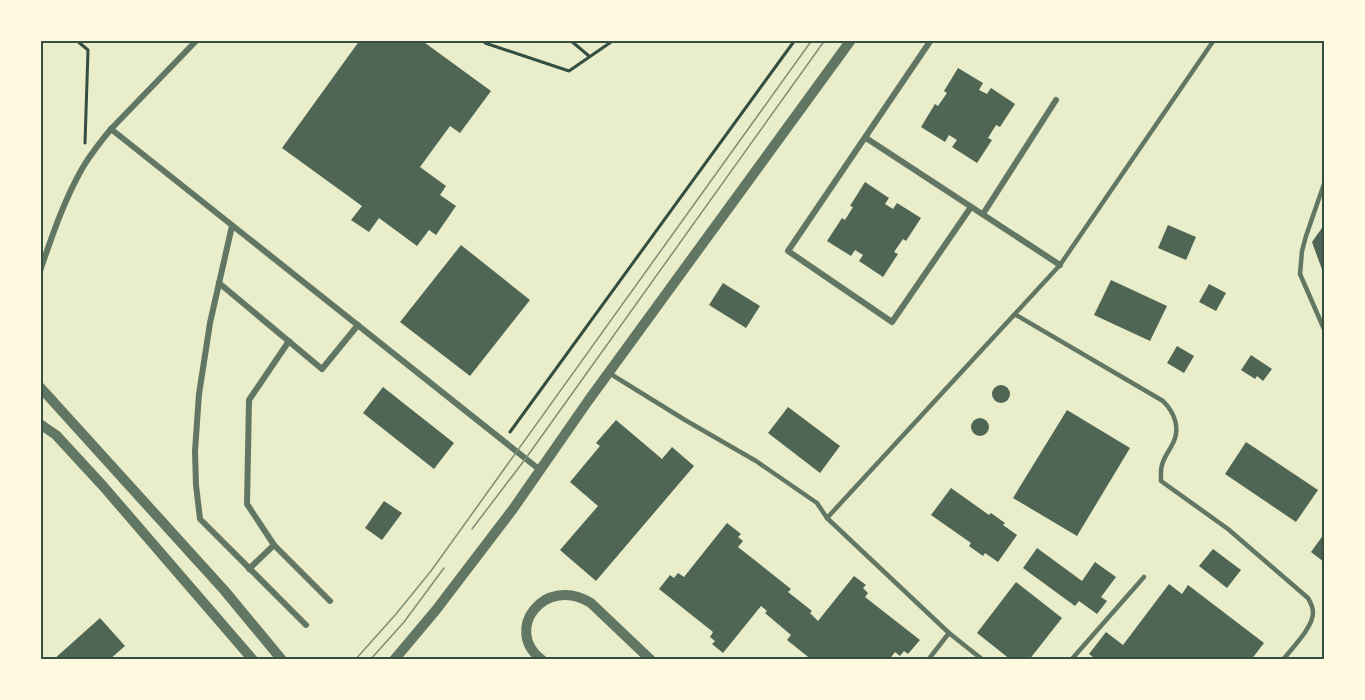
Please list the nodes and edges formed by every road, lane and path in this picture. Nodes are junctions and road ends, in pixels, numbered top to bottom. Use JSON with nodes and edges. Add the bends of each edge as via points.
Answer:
{"nodes":[{"id":1,"x":76,"y":40,"type":"edge"},
{"id":2,"x":197,"y":40,"type":"edge"},
{"id":3,"x":483,"y":40,"type":"edge"},
{"id":4,"x":570,"y":40,"type":"edge"},
{"id":5,"x":614,"y":40,"type":"edge"},
{"id":6,"x":795,"y":40,"type":"edge"},
{"id":7,"x":851,"y":40,"type":"edge"},
{"id":8,"x":931,"y":40,"type":"edge"},
{"id":9,"x":1214,"y":40,"type":"edge"},
{"id":10,"x":590,"y":57,"type":"junction"},
{"id":11,"x":1056,"y":100,"type":"dead end"},
{"id":12,"x":111,"y":129,"type":"junction"},
{"id":13,"x":866,"y":138,"type":"junction"},
{"id":14,"x":84,"y":166,"type":"junction"},
{"id":15,"x":1324,"y":184,"type":"edge"},
{"id":16,"x":971,"y":207,"type":"junction"},
{"id":17,"x":982,"y":214,"type":"junction"},
{"id":18,"x":232,"y":226,"type":"junction"},
{"id":19,"x":1060,"y":265,"type":"junction"},
{"id":20,"x":40,"y":272,"type":"edge"},
{"id":21,"x":219,"y":283,"type":"junction"},
{"id":22,"x":1016,"y":315,"type":"junction"},
{"id":23,"x":358,"y":325,"type":"junction"},
{"id":24,"x":1324,"y":329,"type":"edge"},
{"id":25,"x":289,"y":341,"type":"junction"},
{"id":26,"x":609,"y":372,"type":"junction"},
{"id":27,"x":40,"y":387,"type":"edge"},
{"id":28,"x":40,"y":424,"type":"edge"},
{"id":29,"x":504,"y":441,"type":"junction"},
{"id":30,"x":541,"y":470,"type":"junction"},
{"id":31,"x":827,"y":518,"type":"junction"},
{"id":32,"x":274,"y":545,"type":"junction"},
{"id":33,"x":249,"y":568,"type":"junction"},
{"id":34,"x":1144,"y":577,"type":"dead end"},
{"id":35,"x":330,"y":601,"type":"dead end"},
{"id":36,"x":306,"y":625,"type":"dead end"},
{"id":37,"x":949,"y":633,"type":"junction"},
{"id":38,"x":253,"y":660,"type":"edge"},
{"id":39,"x":282,"y":660,"type":"edge"},
{"id":40,"x":394,"y":660,"type":"edge"},
{"id":41,"x":542,"y":660,"type":"edge"},
{"id":42,"x":651,"y":660,"type":"edge"},
{"id":43,"x":928,"y":660,"type":"edge"},
{"id":44,"x":983,"y":660,"type":"edge"},
{"id":45,"x":1071,"y":660,"type":"edge"},
{"id":46,"x":1283,"y":660,"type":"edge"}],
"edges":[{"from":1,"to":14,"type":"path","via":[[88,50]]},
{"from":2,"to":12,"type":"street"},
{"from":3,"to":10,"type":"path","via":[[569,71]]},
{"from":4,"to":10,"type":"path"},
{"from":5,"to":10,"type":"path"},
{"from":6,"to":29,"type":"path"},
{"from":7,"to":26,"type":"street"},
{"from":8,"to":13,"type":"street"},
{"from":9,"to":19,"type":"lane"},
{"from":11,"to":17,"type":"street"},
{"from":12,"to":14,"type":"street"},
{"from":12,"to":18,"type":"street"},
{"from":13,"to":16,"type":"street"},
{"from":13,"to":16,"type":"street","via":[[788,251],[892,322]]},
{"from":14,"to":20,"type":"street","via":[[62,210]]},
{"from":15,"to":24,"type":"lane","via":[[1302,251],[1300,274]]},
{"from":16,"to":17,"type":"street"},
{"from":17,"to":19,"type":"street"},
{"from":18,"to":21,"type":"street"},
{"from":18,"to":23,"type":"street"},
{"from":19,"to":22,"type":"lane"},
{"from":21,"to":25,"type":"street"},
{"from":21,"to":33,"type":"street","via":[[196,422],[196,485],[200,519]]},
{"from":22,"to":31,"type":"lane"},
{"from":22,"to":46,"type":"lane","via":[[1169,407],[1177,431],[1160,471],[1161,481],[1228,529],[1312,604],[1309,625]]},
{"from":23,"to":25,"type":"street","via":[[322,369]]},
{"from":23,"to":29,"type":"street"},
{"from":25,"to":32,"type":"street","via":[[249,400],[247,504]]},
{"from":26,"to":30,"type":"street"},
{"from":26,"to":31,"type":"lane","via":[[756,461],[817,503]]},
{"from":27,"to":39,"type":"street","via":[[224,590]]},
{"from":28,"to":38,"type":"street","via":[[56,435],[104,486]]},
{"from":29,"to":30,"type":"street"},
{"from":30,"to":40,"type":"street"},
{"from":31,"to":37,"type":"lane"},
{"from":32,"to":33,"type":"street"},
{"from":32,"to":35,"type":"street"},
{"from":33,"to":36,"type":"street"},
{"from":34,"to":45,"type":"lane"},
{"from":37,"to":43,"type":"lane"},
{"from":37,"to":44,"type":"lane"},
{"from":41,"to":42,"type":"street","via":[[528,641],[531,614],[545,599],[569,595],[591,603]]}]}
